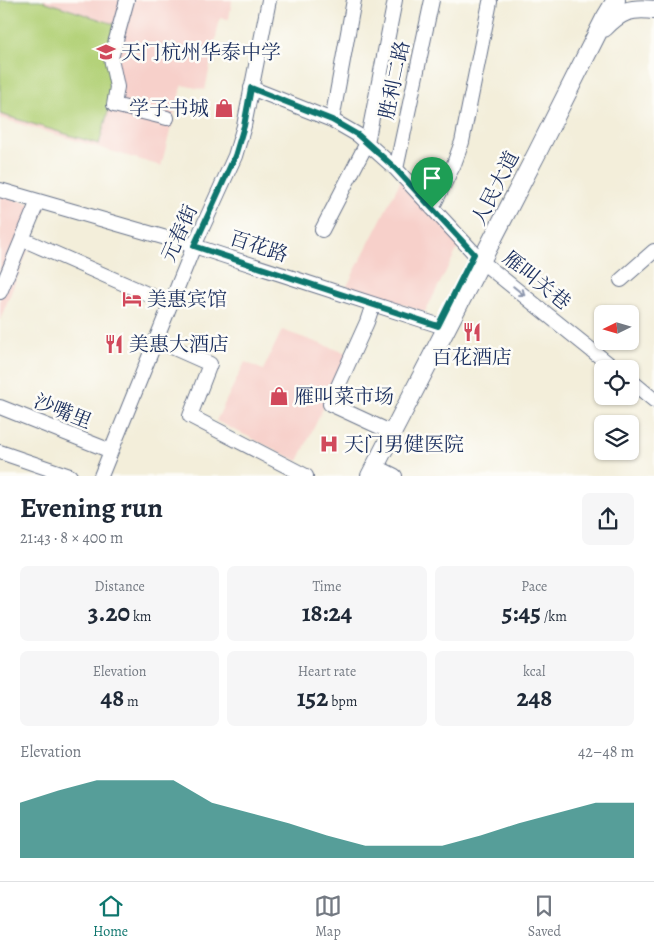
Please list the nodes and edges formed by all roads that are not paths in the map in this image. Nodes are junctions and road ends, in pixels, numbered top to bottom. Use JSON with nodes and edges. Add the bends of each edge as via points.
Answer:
{"nodes":[{"id":1,"x":127,"y":0,"type":"edge"},
{"id":2,"x":268,"y":0,"type":"edge"},
{"id":3,"x":354,"y":0,"type":"edge"},
{"id":4,"x":395,"y":0,"type":"edge"},
{"id":5,"x":432,"y":0,"type":"edge"},
{"id":6,"x":616,"y":0,"type":"edge"},
{"id":7,"x":490,"y":2,"type":"dead end"},
{"id":8,"x":602,"y":5,"type":"edge"},
{"id":9,"x":654,"y":10,"type":"edge"},
{"id":10,"x":595,"y":37,"type":"junction"},
{"id":11,"x":251,"y":88,"type":"junction"},
{"id":12,"x":167,"y":118,"type":"dead end"},
{"id":13,"x":332,"y":120,"type":"junction"},
{"id":14,"x":367,"y":143,"type":"junction"},
{"id":15,"x":396,"y":169,"type":"junction"},
{"id":16,"x":0,"y":190,"type":"edge"},
{"id":17,"x":38,"y":201,"type":"junction"},
{"id":18,"x":432,"y":208,"type":"junction"},
{"id":19,"x":322,"y":230,"type":"dead end"},
{"id":20,"x":22,"y":239,"type":"junction"},
{"id":21,"x":194,"y":246,"type":"junction"},
{"id":22,"x":654,"y":251,"type":"edge"},
{"id":23,"x":478,"y":257,"type":"junction"},
{"id":24,"x":621,"y":280,"type":"dead end"},
{"id":25,"x":0,"y":292,"type":"edge"},
{"id":26,"x":170,"y":304,"type":"junction"},
{"id":27,"x":373,"y":304,"type":"junction"},
{"id":28,"x":442,"y":327,"type":"junction"},
{"id":29,"x":156,"y":340,"type":"junction"},
{"id":30,"x":604,"y":360,"type":"edge"},
{"id":31,"x":639,"y":388,"type":"edge"},
{"id":32,"x":654,"y":400,"type":"edge"},
{"id":33,"x":0,"y":407,"type":"edge"},
{"id":34,"x":384,"y":429,"type":"junction"},
{"id":35,"x":111,"y":451,"type":"junction"},
{"id":36,"x":0,"y":452,"type":"edge"},
{"id":37,"x":372,"y":471,"type":"edge"},
{"id":38,"x":70,"y":476,"type":"edge"},
{"id":39,"x":101,"y":476,"type":"edge"},
{"id":40,"x":306,"y":476,"type":"edge"},
{"id":41,"x":360,"y":476,"type":"edge"},
{"id":42,"x":395,"y":476,"type":"edge"}],
"edges":[{"from":1,"to":12,"type":"street","via":[[111,58],[117,87],[114,105]]},
{"from":2,"to":11,"type":"street","name":"元春街"},
{"from":3,"to":13,"type":"street"},
{"from":4,"to":14,"type":"street"},
{"from":5,"to":15,"type":"street","name":"胜利二路"},
{"from":6,"to":10,"type":"main road","name":"人民大道"},
{"from":7,"to":18,"type":"street","via":[[462,142]]},
{"from":8,"to":23,"type":"main road","name":"人民大道"},
{"from":9,"to":10,"type":"main road","via":[[624,12],[614,17]]},
{"from":10,"to":23,"type":"main road","name":"人民大道"},
{"from":11,"to":13,"type":"street","name":"雁叫关巷"},
{"from":11,"to":21,"type":"street","name":"元春街","via":[[235,156]]},
{"from":13,"to":14,"type":"street","name":"雁叫关巷"},
{"from":14,"to":15,"type":"street","name":"雁叫关巷"},
{"from":14,"to":19,"type":"street"},
{"from":15,"to":18,"type":"street","name":"雁叫关巷"},
{"from":16,"to":17,"type":"street","name":"百花路"},
{"from":17,"to":20,"type":"street"},
{"from":17,"to":21,"type":"street","name":"百花路"},
{"from":18,"to":23,"type":"street","name":"雁叫关巷"},
{"from":20,"to":25,"type":"street"},
{"from":20,"to":26,"type":"street"},
{"from":21,"to":26,"type":"street","name":"元春街"},
{"from":21,"to":27,"type":"street","name":"百花路"},
{"from":22,"to":24,"type":"street"},
{"from":23,"to":28,"type":"main road","name":"人民大道"},
{"from":23,"to":30,"type":"street","name":"雁叫关巷","one_way":true},
{"from":26,"to":29,"type":"street","name":"元春街"},
{"from":27,"to":28,"type":"street","name":"百花路"},
{"from":27,"to":34,"type":"street","via":[[330,404]]},
{"from":28,"to":34,"type":"main road","name":"人民大道"},
{"from":28,"to":37,"type":"main road","name":"人民大道"},
{"from":29,"to":35,"type":"street","name":"元春街"},
{"from":29,"to":40,"type":"street","via":[[210,364],[190,416]]},
{"from":31,"to":32,"type":"street"},
{"from":33,"to":35,"type":"street","name":"沙嘴里"},
{"from":34,"to":41,"type":"main road","name":"人民大道"},
{"from":35,"to":39,"type":"street","name":"元春街"},
{"from":36,"to":38,"type":"street"},
{"from":37,"to":42,"type":"street"}]}
